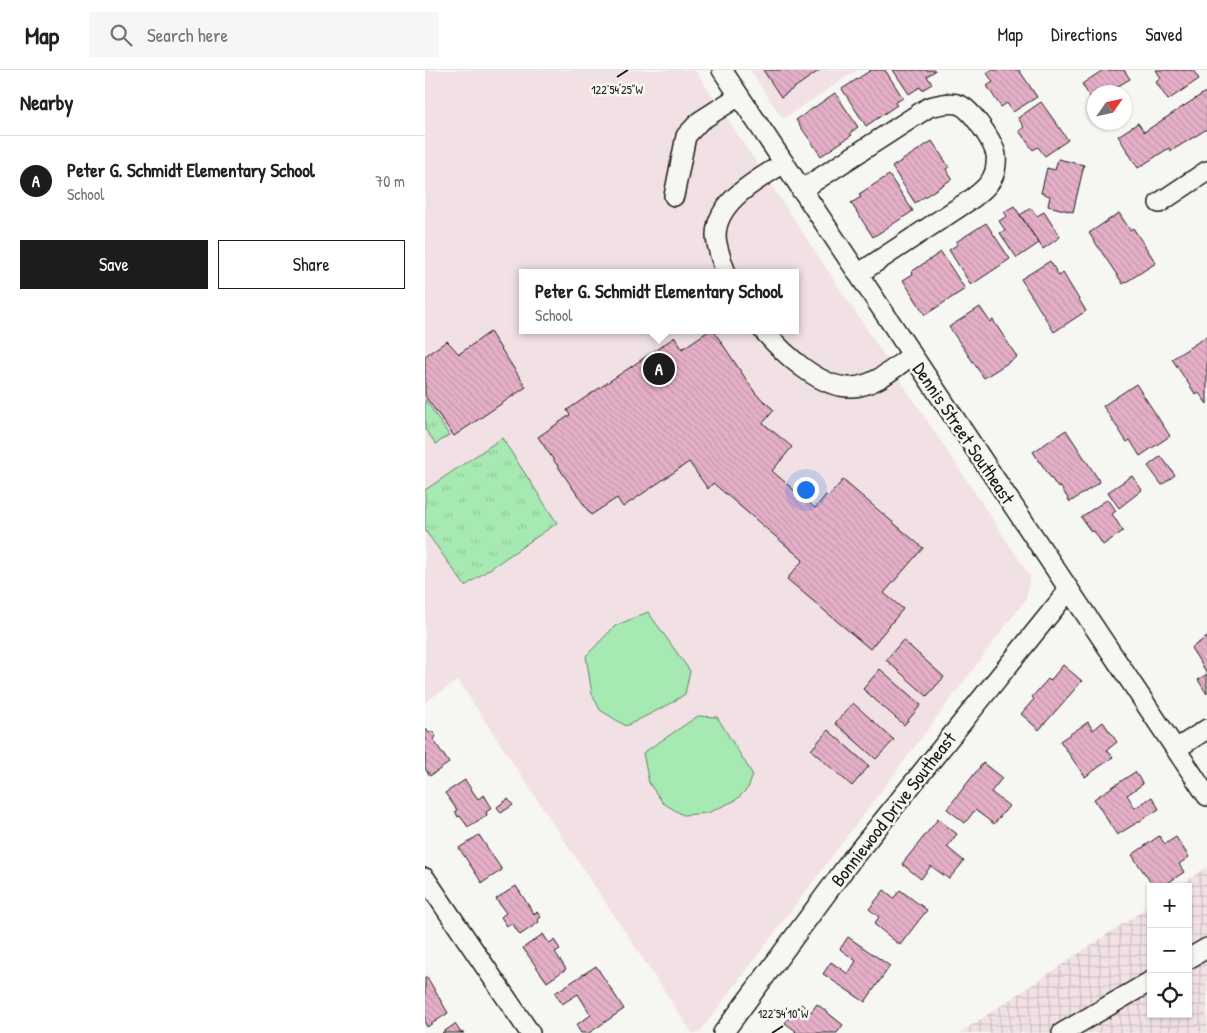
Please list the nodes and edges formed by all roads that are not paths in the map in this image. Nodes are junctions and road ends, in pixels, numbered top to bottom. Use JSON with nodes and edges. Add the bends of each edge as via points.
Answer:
{"nodes":[{"id":1,"x":722,"y":70,"type":"edge"},
{"id":2,"x":739,"y":96,"type":"junction"},
{"id":3,"x":784,"y":163,"type":"junction"},
{"id":4,"x":1207,"y":171,"type":"edge"},
{"id":5,"x":801,"y":190,"type":"junction"},
{"id":6,"x":674,"y":196,"type":"dead end"},
{"id":7,"x":1159,"y":203,"type":"dead end"},
{"id":8,"x":725,"y":269,"type":"edge"},
{"id":9,"x":858,"y":274,"type":"junction"},
{"id":10,"x":766,"y":334,"type":"edge"},
{"id":11,"x":912,"y":355,"type":"junction"},
{"id":12,"x":1069,"y":590,"type":"junction"},
{"id":13,"x":1207,"y":729,"type":"edge"},
{"id":14,"x":1176,"y":749,"type":"junction"},
{"id":15,"x":1207,"y":796,"type":"edge"},
{"id":16,"x":425,"y":878,"type":"edge"},
{"id":17,"x":1207,"y":948,"type":"edge"},
{"id":18,"x":1192,"y":957,"type":"edge"},
{"id":19,"x":1147,"y":983,"type":"edge"},
{"id":20,"x":530,"y":1033,"type":"edge"},
{"id":21,"x":723,"y":1033,"type":"edge"},
{"id":22,"x":1062,"y":1033,"type":"edge"}],
"edges":[{"from":1,"to":2,"type":"street","name":"Dennis Street Southeast"},
{"from":2,"to":3,"type":"street","name":"Dennis Street Southeast"},
{"from":2,"to":6,"type":"street","via":[[700,120],[686,136]]},
{"from":3,"to":5,"type":"street","name":"Dennis Street Southeast"},
{"from":3,"to":8,"type":"street","via":[[737,196],[723,212],[716,234]]},
{"from":4,"to":7,"type":"street"},
{"from":5,"to":9,"type":"street","name":"Dennis Street Southeast"},
{"from":5,"to":9,"type":"street","via":[[929,107],[945,103],[960,105],[987,135],[996,153],[995,172],[988,186]]},
{"from":9,"to":11,"type":"street","name":"Dennis Street Southeast"},
{"from":10,"to":11,"type":"street","via":[[777,347],[807,370],[830,384],[851,388],[880,378]]},
{"from":11,"to":12,"type":"street","name":"Dennis Street Southeast"},
{"from":12,"to":14,"type":"street","name":"Dennis Street Southeast"},
{"from":12,"to":21,"type":"street","name":"Bonniewood Drive Southeast","via":[[852,859]]},
{"from":13,"to":14,"type":"street"},
{"from":14,"to":15,"type":"street","name":"Dennis Street Southeast"},
{"from":16,"to":20,"type":"street"},
{"from":17,"to":18,"type":"street"},
{"from":19,"to":22,"type":"street"}]}
